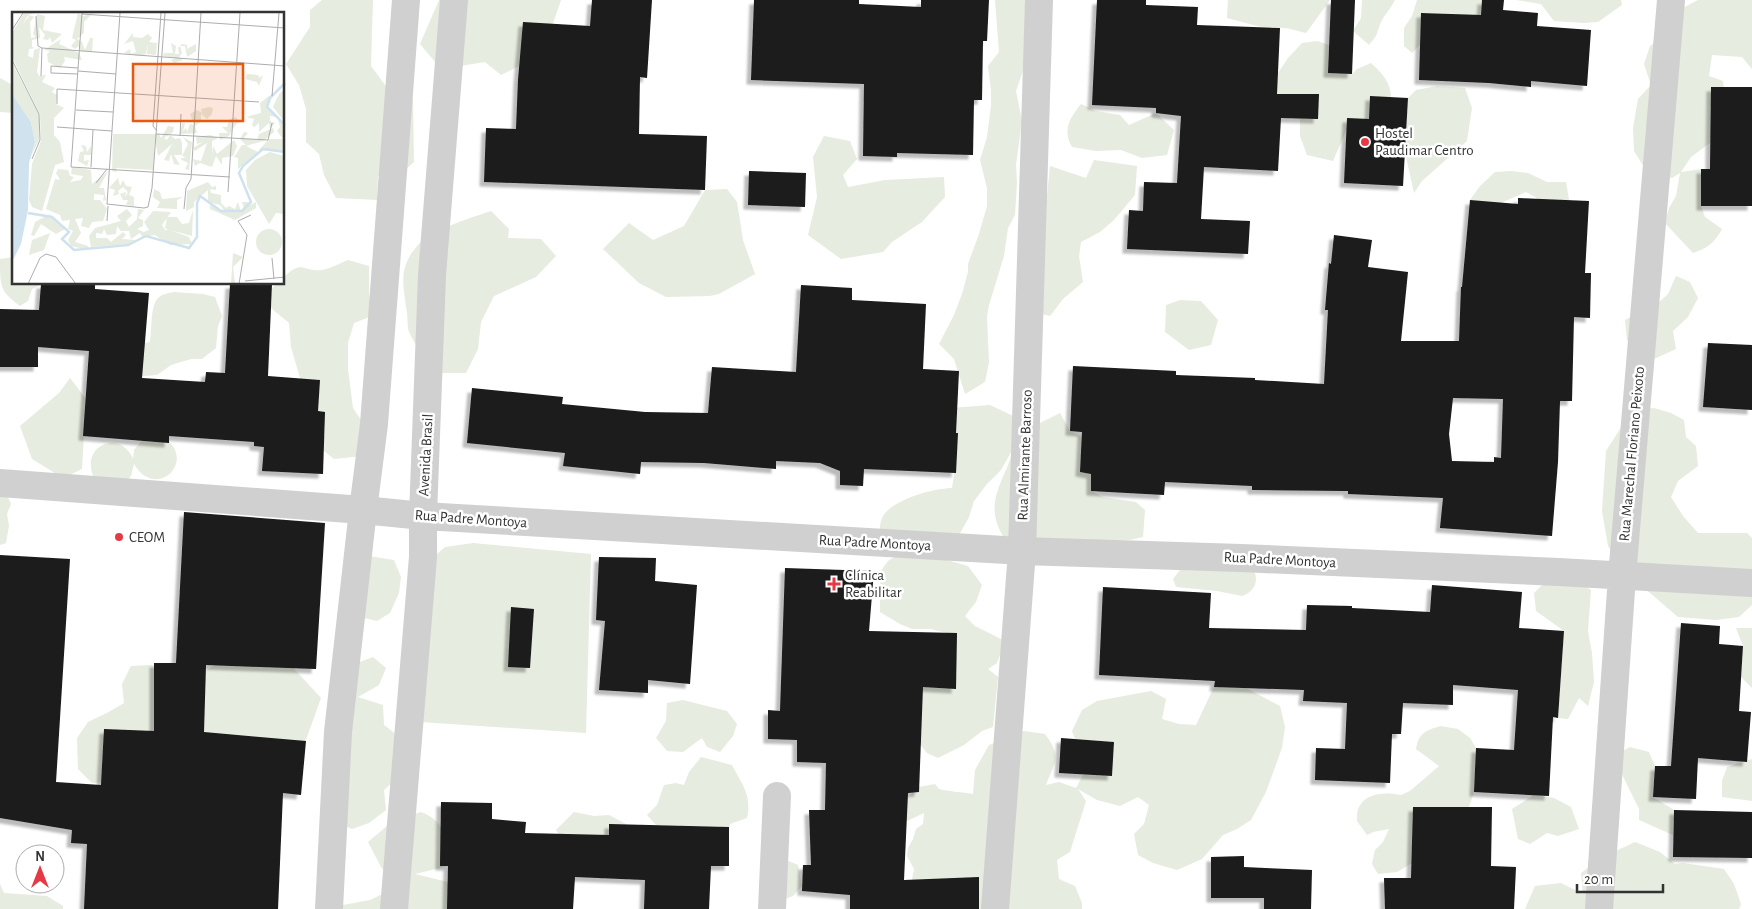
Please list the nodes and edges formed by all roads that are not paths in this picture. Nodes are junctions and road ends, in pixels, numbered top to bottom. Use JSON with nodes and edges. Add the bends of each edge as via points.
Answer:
{"nodes":[{"id":1,"x":406,"y":0,"type":"edge"},
{"id":2,"x":454,"y":0,"type":"edge"},
{"id":3,"x":1039,"y":0,"type":"edge"},
{"id":4,"x":1670,"y":0,"type":"edge"},
{"id":5,"x":0,"y":483,"type":"edge"},
{"id":6,"x":364,"y":510,"type":"junction"},
{"id":7,"x":423,"y":516,"type":"junction"},
{"id":8,"x":1022,"y":551,"type":"junction"},
{"id":9,"x":1622,"y":576,"type":"junction"},
{"id":10,"x":1752,"y":583,"type":"edge"},
{"id":11,"x":778,"y":796,"type":"dead end"},
{"id":12,"x":329,"y":909,"type":"edge"},
{"id":13,"x":394,"y":909,"type":"edge"},
{"id":14,"x":772,"y":909,"type":"edge"},
{"id":15,"x":995,"y":909,"type":"edge"},
{"id":16,"x":1599,"y":909,"type":"edge"}],
"edges":[{"from":1,"to":6,"type":"street","via":[[374,424]]},
{"from":2,"to":7,"type":"street","name":"Avenida Brasil","via":[[432,275]]},
{"from":3,"to":8,"type":"street","name":"Rua Almirante Barroso"},
{"from":4,"to":9,"type":"street","name":"Rua Marechal Floriano Peixoto"},
{"from":5,"to":6,"type":"street","name":"Rua Padre Montoya"},
{"from":6,"to":7,"type":"street","name":"Rua Padre Montoya"},
{"from":6,"to":12,"type":"street","via":[[338,732]]},
{"from":7,"to":8,"type":"street","name":"Rua Padre Montoya"},
{"from":7,"to":13,"type":"street","name":"Avenida Brasil","via":[[423,556]]},
{"from":8,"to":9,"type":"street","name":"Rua Padre Montoya"},
{"from":8,"to":15,"type":"street","name":"Rua Almirante Barroso"},
{"from":9,"to":10,"type":"street","name":"Rua Padre Montoya"},
{"from":9,"to":16,"type":"street","name":"Rua Marechal Floriano Peixoto"},
{"from":11,"to":14,"type":"street"}]}
